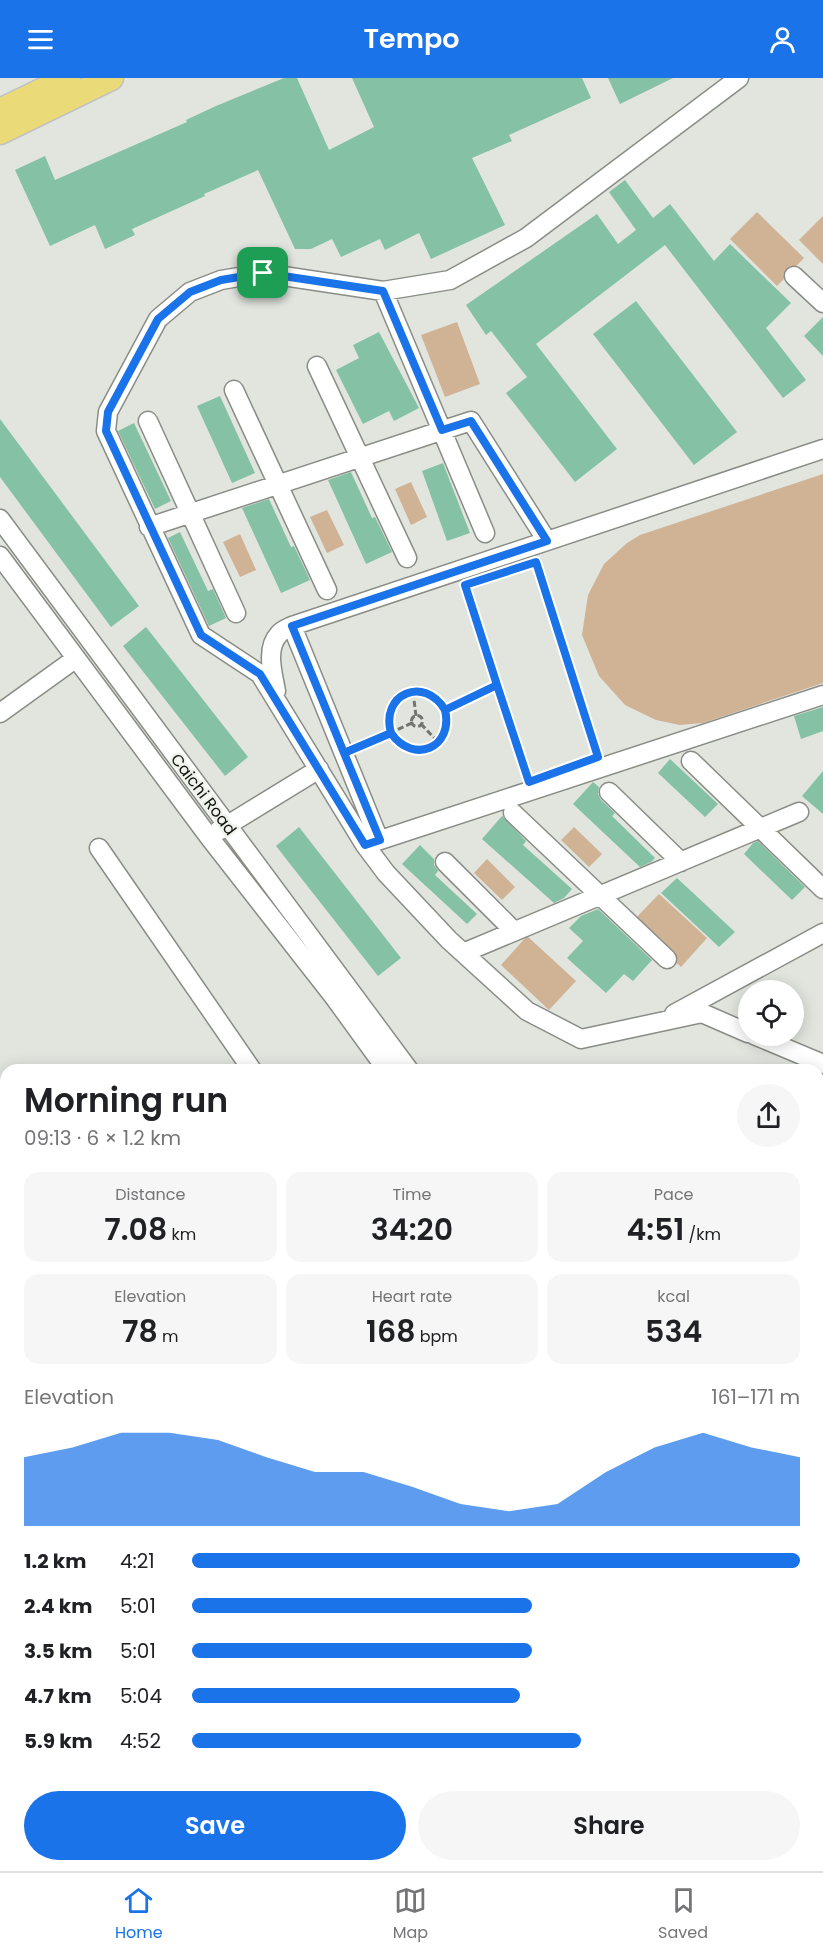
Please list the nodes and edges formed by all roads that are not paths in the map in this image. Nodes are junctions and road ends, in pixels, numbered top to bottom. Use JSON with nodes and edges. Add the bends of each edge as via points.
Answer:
{"nodes":[{"id":1,"x":68,"y":78,"type":"edge"},
{"id":2,"x":111,"y":78,"type":"edge"},
{"id":3,"x":739,"y":78,"type":"edge"},
{"id":4,"x":0,"y":111,"type":"edge"},
{"id":5,"x":0,"y":132,"type":"edge"},
{"id":6,"x":794,"y":276,"type":"dead end"},
{"id":7,"x":383,"y":291,"type":"junction"},
{"id":8,"x":823,"y":303,"type":"edge"},
{"id":9,"x":317,"y":366,"type":"dead end"},
{"id":10,"x":234,"y":390,"type":"dead end"},
{"id":11,"x":148,"y":421,"type":"dead end"},
{"id":12,"x":442,"y":430,"type":"junction"},
{"id":13,"x":823,"y":449,"type":"edge"},
{"id":14,"x":360,"y":457,"type":"junction"},
{"id":15,"x":278,"y":484,"type":"junction"},
{"id":16,"x":190,"y":513,"type":"junction"},
{"id":17,"x":0,"y":519,"type":"edge"},
{"id":18,"x":149,"y":527,"type":"junction"},
{"id":19,"x":485,"y":533,"type":"dead end"},
{"id":20,"x":547,"y":541,"type":"junction"},
{"id":21,"x":0,"y":556,"type":"edge"},
{"id":22,"x":407,"y":558,"type":"dead end"},
{"id":23,"x":327,"y":590,"type":"dead end"},
{"id":24,"x":236,"y":613,"type":"dead end"},
{"id":25,"x":292,"y":626,"type":"junction"},
{"id":26,"x":75,"y":658,"type":"junction"},
{"id":27,"x":823,"y":695,"type":"edge"},
{"id":28,"x":279,"y":705,"type":"junction"},
{"id":29,"x":0,"y":713,"type":"edge"},
{"id":30,"x":692,"y":761,"type":"dead end"},
{"id":31,"x":319,"y":769,"type":"junction"},
{"id":32,"x":609,"y":792,"type":"dead end"},
{"id":33,"x":799,"y":812,"type":"dead end"},
{"id":34,"x":513,"y":813,"type":"dead end"},
{"id":35,"x":227,"y":825,"type":"junction"},
{"id":36,"x":760,"y":828,"type":"junction"},
{"id":37,"x":209,"y":837,"type":"junction"},
{"id":38,"x":372,"y":843,"type":"junction"},
{"id":39,"x":99,"y":848,"type":"dead end"},
{"id":40,"x":445,"y":862,"type":"dead end"},
{"id":41,"x":681,"y":862,"type":"junction"},
{"id":42,"x":823,"y":890,"type":"edge"},
{"id":43,"x":599,"y":896,"type":"junction"},
{"id":44,"x":514,"y":932,"type":"junction"},
{"id":45,"x":823,"y":933,"type":"edge"},
{"id":46,"x":463,"y":953,"type":"junction"},
{"id":47,"x":666,"y":958,"type":"dead end"},
{"id":48,"x":660,"y":1022,"type":"junction"},
{"id":49,"x":738,"y":1029,"type":"edge"},
{"id":50,"x":780,"y":1046,"type":"edge"},
{"id":51,"x":248,"y":1064,"type":"edge"},
{"id":52,"x":383,"y":1064,"type":"edge"},
{"id":53,"x":405,"y":1064,"type":"edge"},
{"id":54,"x":823,"y":1064,"type":"edge"}],
"edges":[{"from":1,"to":4,"type":"main road"},
{"from":2,"to":5,"type":"main road"},
{"from":3,"to":7,"type":"street","via":[[526,238],[450,280]]},
{"from":6,"to":8,"type":"street"},
{"from":7,"to":12,"type":"street"},
{"from":7,"to":18,"type":"street","via":[[263,273],[221,280],[190,292],[158,319],[108,412],[106,431]]},
{"from":9,"to":14,"type":"street"},
{"from":10,"to":15,"type":"street"},
{"from":11,"to":16,"type":"street"},
{"from":12,"to":14,"type":"street"},
{"from":12,"to":19,"type":"street"},
{"from":12,"to":20,"type":"street","via":[[471,421]]},
{"from":13,"to":20,"type":"street"},
{"from":14,"to":15,"type":"street"},
{"from":14,"to":22,"type":"street"},
{"from":15,"to":16,"type":"street"},
{"from":15,"to":23,"type":"street"},
{"from":16,"to":18,"type":"street"},
{"from":16,"to":24,"type":"street"},
{"from":17,"to":35,"type":"street","name":"Caichi Road"},
{"from":18,"to":28,"type":"street","via":[[201,635],[260,674]]},
{"from":20,"to":25,"type":"street"},
{"from":21,"to":26,"type":"street","name":"Caichi Road"},
{"from":25,"to":28,"type":"street","via":[[279,633],[271,648]]},
{"from":25,"to":38,"type":"street","via":[[344,753]]},
{"from":26,"to":29,"type":"street"},
{"from":26,"to":37,"type":"street","name":"Caichi Road"},
{"from":27,"to":38,"type":"street"},
{"from":28,"to":31,"type":"street"},
{"from":30,"to":36,"type":"street"},
{"from":31,"to":35,"type":"street"},
{"from":31,"to":38,"type":"street"},
{"from":32,"to":41,"type":"street"},
{"from":33,"to":36,"type":"street"},
{"from":34,"to":43,"type":"street"},
{"from":35,"to":37,"type":"street"},
{"from":35,"to":53,"type":"street","name":"Caichi Road"},
{"from":36,"to":41,"type":"street"},
{"from":36,"to":42,"type":"street"},
{"from":37,"to":52,"type":"street","name":"Caichi Road"},
{"from":38,"to":46,"type":"street","via":[[386,873]]},
{"from":39,"to":51,"type":"street"},
{"from":40,"to":44,"type":"street"},
{"from":41,"to":43,"type":"street"},
{"from":43,"to":44,"type":"street"},
{"from":43,"to":47,"type":"street"},
{"from":44,"to":46,"type":"street"},
{"from":45,"to":48,"type":"street"},
{"from":46,"to":48,"type":"street","via":[[527,1011],[581,1039]]},
{"from":48,"to":49,"type":"street","via":[[702,1013]]},
{"from":50,"to":54,"type":"street"}]}
